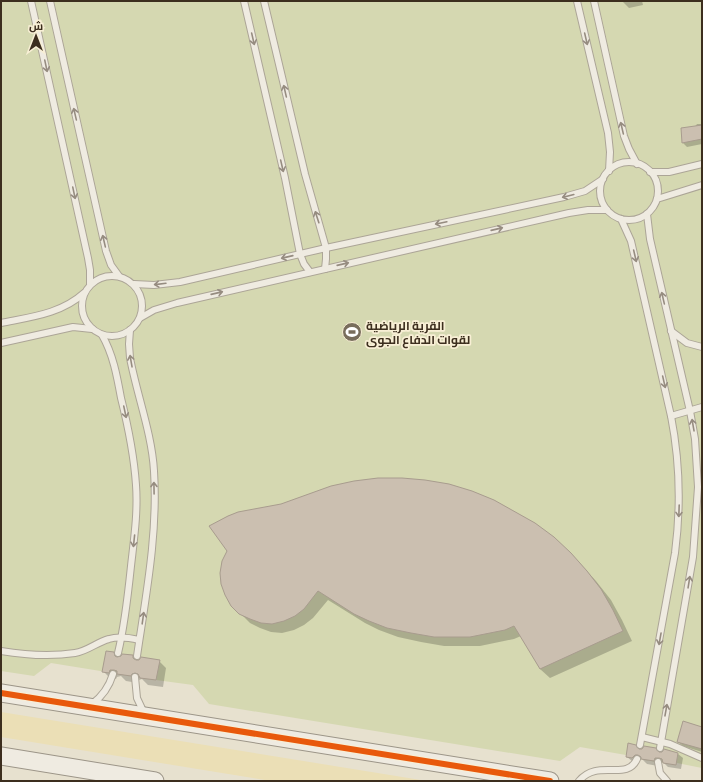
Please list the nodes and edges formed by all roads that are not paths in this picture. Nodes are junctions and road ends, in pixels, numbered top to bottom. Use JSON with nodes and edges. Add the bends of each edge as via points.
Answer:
{"nodes":[{"id":1,"x":31,"y":1,"type":"edge"},
{"id":2,"x":50,"y":1,"type":"edge"},
{"id":3,"x":244,"y":1,"type":"edge"},
{"id":4,"x":264,"y":1,"type":"edge"},
{"id":5,"x":577,"y":1,"type":"edge"},
{"id":6,"x":594,"y":1,"type":"edge"},
{"id":7,"x":637,"y":164,"type":"junction"},
{"id":8,"x":702,"y":164,"type":"edge"},
{"id":9,"x":609,"y":171,"type":"junction"},
{"id":10,"x":650,"y":172,"type":"junction"},
{"id":11,"x":603,"y":179,"type":"junction"},
{"id":12,"x":702,"y":185,"type":"edge"},
{"id":13,"x":656,"y":199,"type":"junction"},
{"id":14,"x":607,"y":210,"type":"junction"},
{"id":15,"x":647,"y":214,"type":"junction"},
{"id":16,"x":621,"y":219,"type":"junction"},
{"id":17,"x":326,"y":248,"type":"junction"},
{"id":18,"x":300,"y":254,"type":"junction"},
{"id":19,"x":325,"y":269,"type":"junction"},
{"id":20,"x":310,"y":272,"type":"junction"},
{"id":21,"x":119,"y":276,"type":"junction"},
{"id":22,"x":90,"y":284,"type":"junction"},
{"id":23,"x":134,"y":284,"type":"junction"},
{"id":24,"x":84,"y":294,"type":"junction"},
{"id":25,"x":140,"y":318,"type":"junction"},
{"id":26,"x":1,"y":323,"type":"edge"},
{"id":27,"x":92,"y":329,"type":"junction"},
{"id":28,"x":130,"y":330,"type":"junction"},
{"id":29,"x":671,"y":332,"type":"junction"},
{"id":30,"x":102,"y":335,"type":"junction"},
{"id":31,"x":1,"y":344,"type":"edge"},
{"id":32,"x":702,"y":347,"type":"edge"},
{"id":33,"x":702,"y":407,"type":"edge"},
{"id":34,"x":690,"y":411,"type":"junction"},
{"id":35,"x":671,"y":416,"type":"junction"},
{"id":36,"x":122,"y":638,"type":"junction"},
{"id":37,"x":140,"y":640,"type":"junction"},
{"id":38,"x":1,"y":651,"type":"edge"},
{"id":39,"x":118,"y":653,"type":"dead end"},
{"id":40,"x":137,"y":656,"type":"dead end"},
{"id":41,"x":113,"y":674,"type":"dead end"},
{"id":42,"x":135,"y":677,"type":"dead end"},
{"id":43,"x":1,"y":693,"type":"edge"},
{"id":44,"x":86,"y":707,"type":"junction"},
{"id":45,"x":146,"y":716,"type":"junction"},
{"id":46,"x":642,"y":737,"type":"junction"},
{"id":47,"x":661,"y":741,"type":"junction"},
{"id":48,"x":640,"y":745,"type":"dead end"},
{"id":49,"x":660,"y":748,"type":"dead end"},
{"id":50,"x":1,"y":756,"type":"edge"},
{"id":51,"x":702,"y":758,"type":"edge"},
{"id":52,"x":637,"y":759,"type":"dead end"},
{"id":53,"x":658,"y":762,"type":"dead end"},
{"id":54,"x":155,"y":781,"type":"edge"},
{"id":55,"x":550,"y":781,"type":"edge"},
{"id":56,"x":579,"y":781,"type":"edge"},
{"id":57,"x":667,"y":781,"type":"edge"}],
"edges":[{"from":1,"to":22,"type":"lane","one_way":true,"via":[[90,270]]},
{"from":21,"to":2,"type":"lane","one_way":true,"via":[[106,251]]},
{"from":3,"to":18,"type":"lane","one_way":true},
{"from":17,"to":4,"type":"lane","one_way":true,"via":[[305,174]]},
{"from":5,"to":9,"type":"lane","one_way":true,"via":[[608,133]]},
{"from":7,"to":6,"type":"lane","one_way":true,"via":[[624,136]]},
{"from":7,"to":9,"type":"lane","via":[[622,163]]},
{"from":7,"to":10,"type":"lane"},
{"from":8,"to":10,"type":"lane","via":[[669,172]]},
{"from":9,"to":11,"type":"lane"},
{"from":10,"to":13,"type":"lane","via":[[657,185]]},
{"from":11,"to":14,"type":"lane","via":[[600,192]]},
{"from":11,"to":17,"type":"lane","one_way":true,"via":[[585,191],[564,197]]},
{"from":12,"to":13,"type":"lane"},
{"from":13,"to":15,"type":"lane"},
{"from":14,"to":16,"type":"lane"},
{"from":19,"to":14,"type":"lane","one_way":true,"via":[[570,212]]},
{"from":15,"to":16,"type":"lane","via":[[630,220]]},
{"from":29,"to":15,"type":"lane","one_way":true,"via":[[650,239]]},
{"from":16,"to":35,"type":"lane","one_way":true,"via":[[631,241]]},
{"from":17,"to":18,"type":"lane"},
{"from":17,"to":19,"type":"lane"},
{"from":18,"to":20,"type":"lane"},
{"from":18,"to":23,"type":"lane","one_way":true,"via":[[180,282]]},
{"from":19,"to":20,"type":"lane"},
{"from":25,"to":20,"type":"lane","one_way":true,"via":[[177,302]]},
{"from":21,"to":22,"type":"lane","via":[[109,275]]},
{"from":21,"to":23,"type":"lane"},
{"from":22,"to":24,"type":"lane"},
{"from":23,"to":25,"type":"lane","via":[[142,300]]},
{"from":24,"to":26,"type":"lane","via":[[59,310]]},
{"from":24,"to":27,"type":"lane","via":[[81,303],[82,313]]},
{"from":25,"to":28,"type":"lane"},
{"from":27,"to":30,"type":"lane"},
{"from":27,"to":31,"type":"lane","via":[[73,327]]},
{"from":28,"to":30,"type":"lane","via":[[122,335]]},
{"from":37,"to":28,"type":"lane","one_way":true,"via":[[153,538],[154,471],[130,358]]},
{"from":29,"to":32,"type":"lane","via":[[687,343]]},
{"from":29,"to":34,"type":"lane"},
{"from":30,"to":36,"type":"lane","one_way":true,"via":[[110,351],[129,431],[136,484],[136,522]]},
{"from":33,"to":34,"type":"lane"},
{"from":34,"to":35,"type":"lane"},
{"from":47,"to":34,"type":"lane","one_way":true,"via":[[696,536],[698,466]]},
{"from":35,"to":46,"type":"lane","one_way":true,"via":[[678,465],[678,535]]},
{"from":36,"to":37,"type":"lane"},
{"from":36,"to":38,"type":"lane","via":[[108,639],[75,653],[42,655]]},
{"from":36,"to":39,"type":"lane"},
{"from":37,"to":40,"type":"lane"},
{"from":41,"to":44,"type":"lane","via":[[104,694]]},
{"from":42,"to":45,"type":"lane","via":[[137,698]]},
{"from":43,"to":44,"type":"street"},
{"from":44,"to":45,"type":"street"},
{"from":45,"to":55,"type":"street"},
{"from":46,"to":47,"type":"lane"},
{"from":46,"to":48,"type":"lane"},
{"from":47,"to":49,"type":"lane"},
{"from":47,"to":51,"type":"lane"},
{"from":50,"to":54,"type":"street"},
{"from":52,"to":56,"type":"lane","via":[[633,767],[626,772],[592,772]]},
{"from":53,"to":57,"type":"lane","via":[[660,773]]}]}
